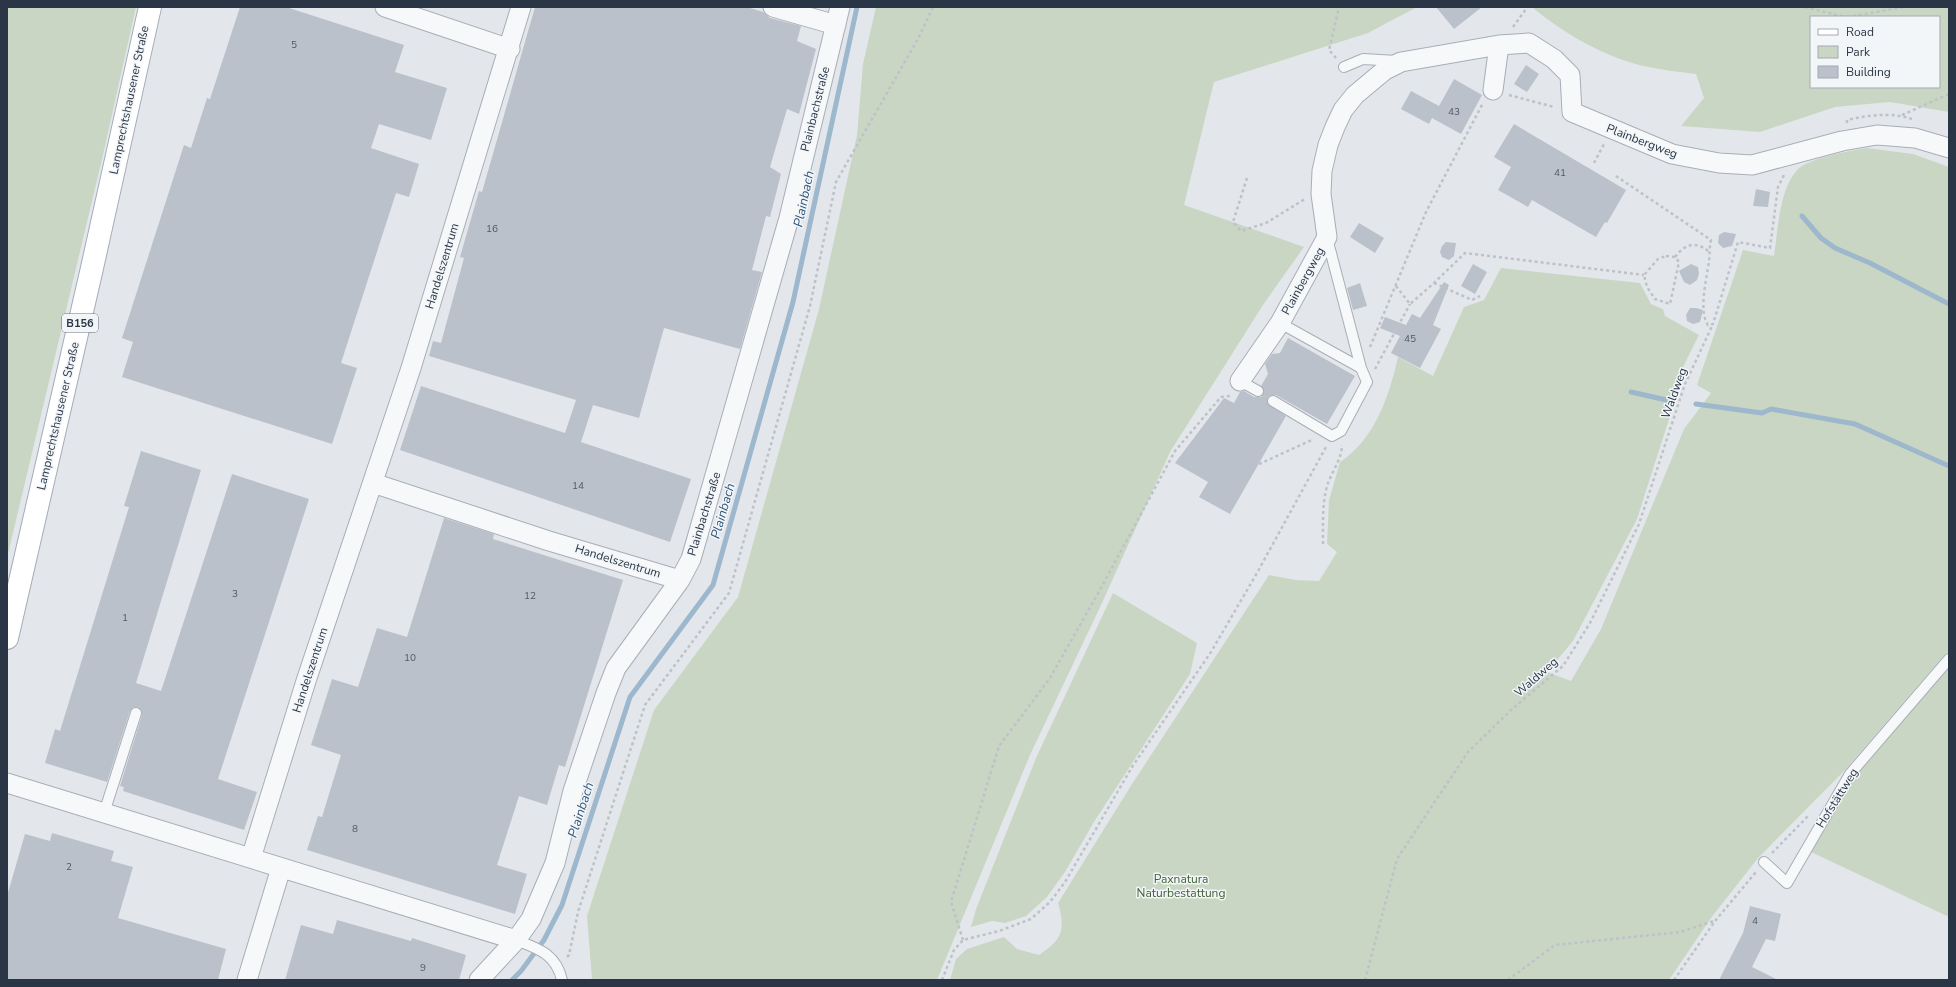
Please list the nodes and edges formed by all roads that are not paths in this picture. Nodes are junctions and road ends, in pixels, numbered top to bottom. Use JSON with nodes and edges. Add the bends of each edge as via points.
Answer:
{"nodes":[{"id":1,"x":150,"y":7,"type":"edge"},
{"id":2,"x":385,"y":7,"type":"edge"},
{"id":3,"x":522,"y":7,"type":"edge"},
{"id":4,"x":773,"y":7,"type":"edge"},
{"id":5,"x":838,"y":16,"type":"edge"},
{"id":6,"x":1499,"y":45,"type":"junction"},
{"id":7,"x":510,"y":49,"type":"junction"},
{"id":8,"x":1401,"y":62,"type":"junction"},
{"id":9,"x":1344,"y":67,"type":"road end"},
{"id":10,"x":1490,"y":94,"type":"road end"},
{"id":11,"x":1949,"y":148,"type":"edge"},
{"id":12,"x":1327,"y":237,"type":"junction"},
{"id":13,"x":1280,"y":323,"type":"junction"},
{"id":14,"x":1361,"y":368,"type":"junction"},
{"id":15,"x":1240,"y":381,"type":"joint"},
{"id":16,"x":1258,"y":391,"type":"dead end"},
{"id":17,"x":1273,"y":400,"type":"dead end"},
{"id":18,"x":373,"y":482,"type":"junction"},
{"id":19,"x":680,"y":580,"type":"junction"},
{"id":20,"x":7,"y":638,"type":"edge"},
{"id":21,"x":1949,"y":659,"type":"edge"},
{"id":22,"x":136,"y":713,"type":"dead end"},
{"id":23,"x":7,"y":783,"type":"edge"},
{"id":24,"x":104,"y":813,"type":"junction"},
{"id":25,"x":251,"y":858,"type":"junction"},
{"id":26,"x":1764,"y":862,"type":"dead end"},
{"id":27,"x":281,"y":868,"type":"junction"},
{"id":28,"x":520,"y":942,"type":"junction"},
{"id":29,"x":246,"y":980,"type":"edge"},
{"id":30,"x":479,"y":980,"type":"edge"},
{"id":31,"x":562,"y":980,"type":"edge"}],
"edges":[{"from":1,"to":20,"type":"main road","name":"Lamprechtshausener Straße","number":"B156"},
{"from":2,"to":7,"type":"street"},
{"from":3,"to":7,"type":"street","name":"Handelszentrum"},
{"from":4,"to":5,"type":"street"},
{"from":5,"to":19,"type":"street","name":"Plainbachstraße","via":[[789,218],[691,559]]},
{"from":6,"to":8,"type":"street","name":"Plainbergweg"},
{"from":6,"to":10,"type":"street"},
{"from":6,"to":11,"type":"street","name":"Plainbergweg","via":[[1529,43],[1554,59],[1570,75],[1572,112],[1672,154],[1719,163],[1752,165],[1842,141],[1877,135],[1915,138]]},
{"from":7,"to":18,"type":"street","name":"Handelszentrum"},
{"from":8,"to":9,"type":"lane","via":[[1363,58]]},
{"from":8,"to":12,"type":"street","name":"Plainbergweg","via":[[1373,78],[1355,95],[1343,110],[1328,145],[1320,194]]},
{"from":12,"to":13,"type":"street","name":"Plainbergweg"},
{"from":12,"to":14,"type":"lane"},
{"from":13,"to":14,"type":"lane"},
{"from":13,"to":15,"type":"street","name":"Plainbergweg"},
{"from":14,"to":17,"type":"lane","via":[[1367,382],[1333,433]]},
{"from":15,"to":16,"type":"lane"},
{"from":18,"to":19,"type":"street","name":"Handelszentrum","via":[[549,541]]},
{"from":18,"to":25,"type":"street","name":"Handelszentrum","via":[[306,681]]},
{"from":19,"to":28,"type":"street","name":"Plainbachstraße","via":[[616,668],[573,791],[555,863]]},
{"from":21,"to":26,"type":"lane","name":"Hofstättweg","via":[[1850,774],[1787,884]]},
{"from":22,"to":24,"type":"lane"},
{"from":23,"to":24,"type":"street"},
{"from":24,"to":25,"type":"street"},
{"from":25,"to":27,"type":"street"},
{"from":27,"to":28,"type":"street"},
{"from":27,"to":29,"type":"street"},
{"from":28,"to":30,"type":"street","name":"Plainbachstraße"},
{"from":28,"to":31,"type":"lane","via":[[551,956],[559,968]]}]}
